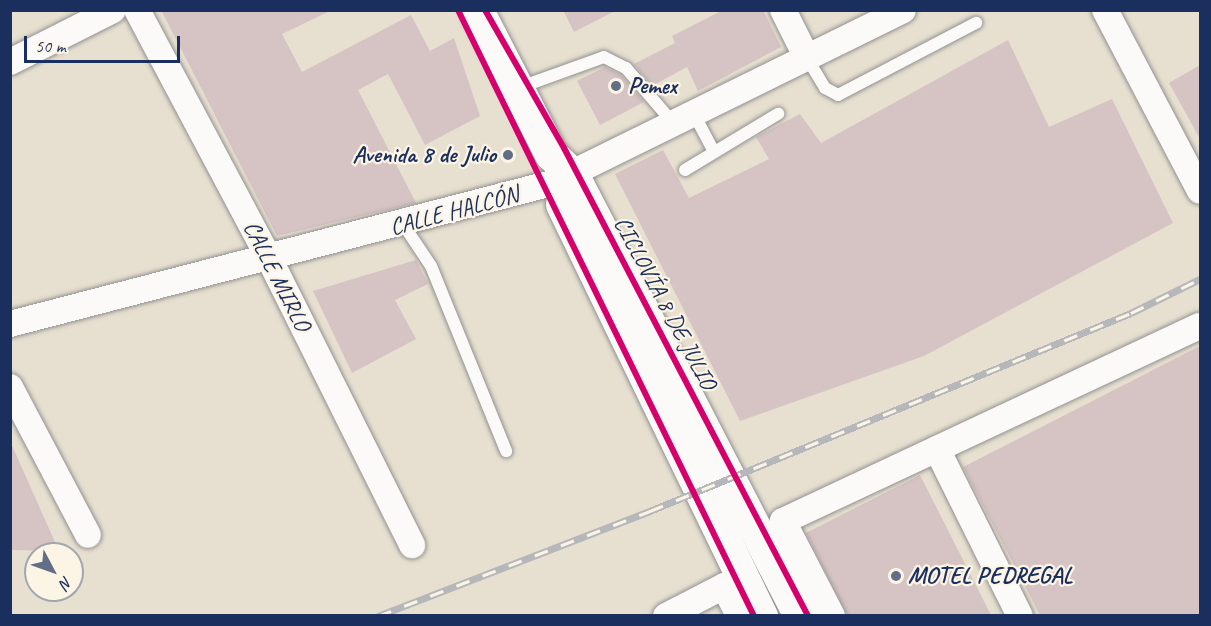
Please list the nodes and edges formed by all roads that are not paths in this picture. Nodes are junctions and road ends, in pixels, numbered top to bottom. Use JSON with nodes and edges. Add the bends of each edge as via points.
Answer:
{"nodes":[{"id":1,"x":113,"y":10,"type":"edge"},
{"id":2,"x":137,"y":10,"type":"edge"},
{"id":3,"x":477,"y":10,"type":"edge"},
{"id":4,"x":783,"y":10,"type":"edge"},
{"id":5,"x":903,"y":10,"type":"edge"},
{"id":6,"x":1105,"y":10,"type":"edge"},
{"id":7,"x":976,"y":23,"type":"dead end"},
{"id":8,"x":807,"y":58,"type":"junction"},
{"id":9,"x":10,"y":62,"type":"edge"},
{"id":10,"x":517,"y":88,"type":"junction"},
{"id":11,"x":778,"y":114,"type":"dead end"},
{"id":12,"x":684,"y":119,"type":"junction"},
{"id":13,"x":714,"y":152,"type":"junction"},
{"id":14,"x":685,"y":170,"type":"dead end"},
{"id":15,"x":558,"y":171,"type":"junction"},
{"id":16,"x":1200,"y":191,"type":"edge"},
{"id":17,"x":403,"y":224,"type":"junction"},
{"id":18,"x":269,"y":258,"type":"junction"},
{"id":19,"x":10,"y":324,"type":"edge"},
{"id":20,"x":1200,"y":326,"type":"edge"},
{"id":21,"x":10,"y":387,"type":"edge"},
{"id":22,"x":937,"y":449,"type":"junction"},
{"id":23,"x":506,"y":451,"type":"dead end"},
{"id":24,"x":88,"y":535,"type":"dead end"},
{"id":25,"x":412,"y":544,"type":"dead end"},
{"id":26,"x":820,"y":614,"type":"edge"},
{"id":27,"x":666,"y":615,"type":"edge"},
{"id":28,"x":739,"y":615,"type":"edge"},
{"id":29,"x":761,"y":615,"type":"edge"},
{"id":30,"x":1020,"y":615,"type":"edge"}],
"edges":[{"from":1,"to":9,"type":"street"},
{"from":2,"to":18,"type":"street","name":"CALLE MIRLO"},
{"from":3,"to":10,"type":"main road"},
{"from":4,"to":8,"type":"street"},
{"from":5,"to":8,"type":"street","name":"CALLE HALCÓN"},
{"from":6,"to":16,"type":"street"},
{"from":7,"to":8,"type":"lane","via":[[838,95],[825,88]]},
{"from":8,"to":12,"type":"street","name":"CALLE HALCÓN"},
{"from":10,"to":12,"type":"lane","via":[[604,57],[626,68]]},
{"from":10,"to":15,"type":"main road"},
{"from":11,"to":13,"type":"lane"},
{"from":12,"to":13,"type":"lane"},
{"from":12,"to":15,"type":"street","name":"CALLE HALCÓN"},
{"from":13,"to":14,"type":"lane"},
{"from":15,"to":17,"type":"street","name":"CALLE HALCÓN"},
{"from":15,"to":26,"type":"main road"},
{"from":15,"to":29,"type":"main road"},
{"from":17,"to":18,"type":"street","name":"CALLE HALCÓN"},
{"from":17,"to":23,"type":"lane","via":[[431,266]]},
{"from":18,"to":19,"type":"street","name":"CALLE HALCÓN"},
{"from":18,"to":25,"type":"street","name":"CALLE MIRLO"},
{"from":20,"to":22,"type":"street"},
{"from":21,"to":24,"type":"street"},
{"from":22,"to":26,"type":"street","via":[[783,521]]},
{"from":22,"to":30,"type":"street"},
{"from":27,"to":28,"type":"street","via":[[723,586]]}]}
